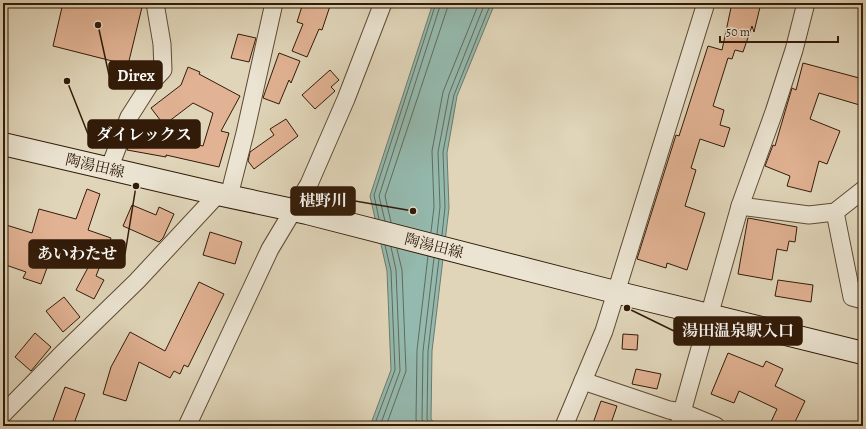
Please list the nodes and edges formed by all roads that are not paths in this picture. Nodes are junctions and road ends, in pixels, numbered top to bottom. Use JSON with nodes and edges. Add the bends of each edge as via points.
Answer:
{"nodes":[{"id":1,"x":155,"y":3,"type":"edge"},
{"id":2,"x":274,"y":3,"type":"edge"},
{"id":3,"x":383,"y":3,"type":"edge"},
{"id":4,"x":706,"y":3,"type":"edge"},
{"id":5,"x":806,"y":3,"type":"edge"},
{"id":6,"x":3,"y":144,"type":"edge"},
{"id":7,"x":110,"y":169,"type":"junction"},
{"id":8,"x":863,"y":190,"type":"edge"},
{"id":9,"x":223,"y":195,"type":"junction"},
{"id":10,"x":740,"y":206,"type":"junction"},
{"id":11,"x":300,"y":212,"type":"junction"},
{"id":12,"x":835,"y":212,"type":"junction"},
{"id":13,"x":607,"y":290,"type":"junction"},
{"id":14,"x":863,"y":300,"type":"edge"},
{"id":15,"x":708,"y":315,"type":"junction"},
{"id":16,"x":863,"y":353,"type":"edge"},
{"id":17,"x":583,"y":381,"type":"junction"},
{"id":18,"x":3,"y":414,"type":"edge"},
{"id":19,"x":680,"y":419,"type":"edge"},
{"id":20,"x":187,"y":426,"type":"edge"},
{"id":21,"x":564,"y":426,"type":"edge"},
{"id":22,"x":716,"y":426,"type":"edge"}],
"edges":[{"from":1,"to":7,"type":"street","via":[[162,44],[163,70],[150,84],[129,117]]},
{"from":2,"to":9,"type":"street","via":[[245,132]]},
{"from":3,"to":11,"type":"street"},
{"from":4,"to":13,"type":"street"},
{"from":5,"to":10,"type":"street","via":[[774,112]]},
{"from":6,"to":7,"type":"main road","name":"陶湯田線"},
{"from":7,"to":9,"type":"main road","name":"陶湯田線"},
{"from":8,"to":12,"type":"street"},
{"from":9,"to":11,"type":"main road","name":"陶湯田線"},
{"from":9,"to":18,"type":"street"},
{"from":10,"to":12,"type":"street","via":[[809,216]]},
{"from":10,"to":15,"type":"street"},
{"from":11,"to":13,"type":"main road","name":"陶湯田線"},
{"from":11,"to":20,"type":"street","via":[[270,249]]},
{"from":12,"to":14,"type":"street","via":[[852,297]]},
{"from":13,"to":15,"type":"main road","name":"陶湯田線"},
{"from":13,"to":17,"type":"street","via":[[604,331]]},
{"from":15,"to":16,"type":"main road","name":"陶湯田線"},
{"from":15,"to":19,"type":"street"},
{"from":17,"to":19,"type":"street","via":[[669,410]]},
{"from":17,"to":21,"type":"street"},
{"from":19,"to":22,"type":"street"}]}
